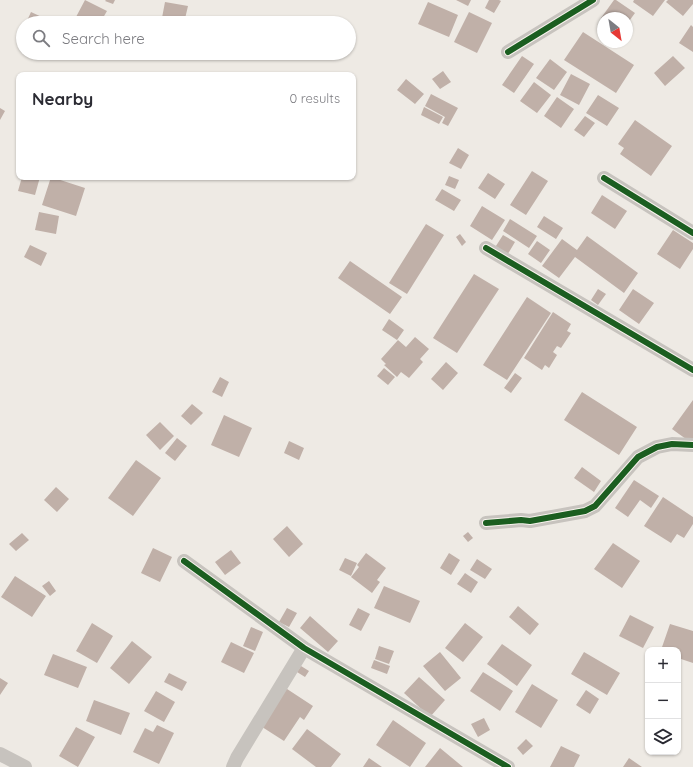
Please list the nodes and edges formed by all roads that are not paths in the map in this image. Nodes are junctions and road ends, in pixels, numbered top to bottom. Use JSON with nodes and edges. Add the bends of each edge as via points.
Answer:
{"nodes":[{"id":1,"x":593,"y":0,"type":"edge"},
{"id":2,"x":508,"y":52,"type":"dead end"},
{"id":3,"x":604,"y":178,"type":"dead end"},
{"id":4,"x":693,"y":233,"type":"edge"},
{"id":5,"x":486,"y":248,"type":"dead end"},
{"id":6,"x":693,"y":370,"type":"edge"},
{"id":7,"x":693,"y":445,"type":"edge"},
{"id":8,"x":486,"y":523,"type":"dead end"},
{"id":9,"x":184,"y":561,"type":"dead end"},
{"id":10,"x":304,"y":648,"type":"junction"},
{"id":11,"x":0,"y":754,"type":"edge"},
{"id":12,"x":25,"y":767,"type":"edge"},
{"id":13,"x":233,"y":767,"type":"edge"},
{"id":14,"x":508,"y":767,"type":"edge"}],
"edges":[{"from":1,"to":2,"type":"street"},
{"from":3,"to":4,"type":"street"},
{"from":5,"to":6,"type":"street"},
{"from":7,"to":8,"type":"street","via":[[672,444],[657,447],[638,458],[594,506],[585,511],[530,521]]},
{"from":9,"to":10,"type":"street"},
{"from":10,"to":13,"type":"street"},
{"from":10,"to":14,"type":"street"},
{"from":11,"to":12,"type":"street"}]}
